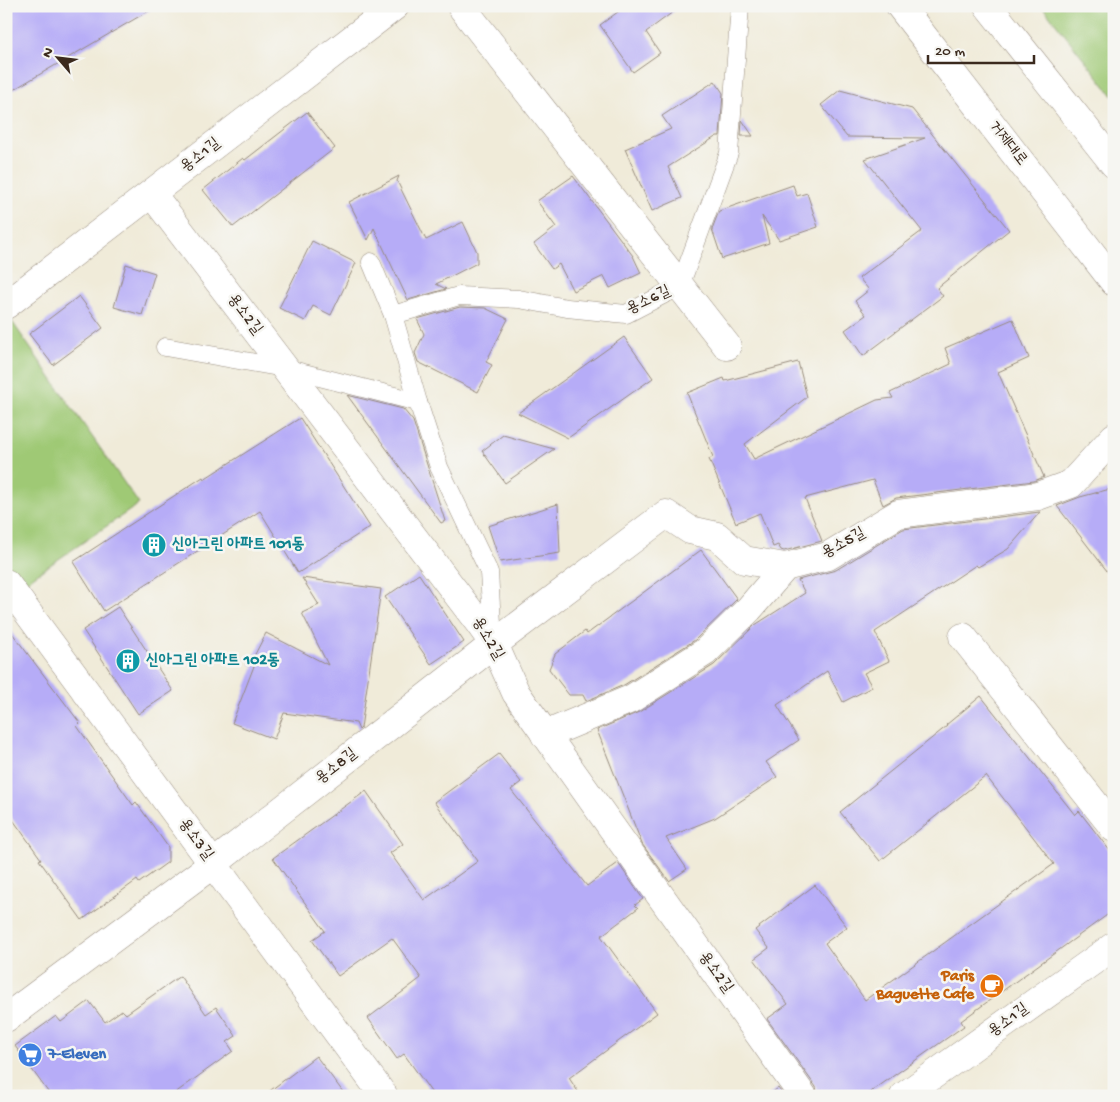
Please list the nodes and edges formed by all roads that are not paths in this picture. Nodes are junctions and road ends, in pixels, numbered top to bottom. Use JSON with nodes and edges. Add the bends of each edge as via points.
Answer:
{"nodes":[{"id":1,"x":395,"y":6,"type":"edge"},
{"id":2,"x":461,"y":6,"type":"edge"},
{"id":3,"x":740,"y":6,"type":"edge"},
{"id":4,"x":900,"y":6,"type":"edge"},
{"id":5,"x":988,"y":6,"type":"edge"},
{"id":6,"x":1114,"y":164,"type":"edge"},
{"id":7,"x":152,"y":194,"type":"junction"},
{"id":8,"x":371,"y":262,"type":"dead end"},
{"id":9,"x":1114,"y":282,"type":"edge"},
{"id":10,"x":680,"y":286,"type":"junction"},
{"id":11,"x":6,"y":305,"type":"edge"},
{"id":12,"x":393,"y":315,"type":"junction"},
{"id":13,"x":165,"y":346,"type":"dead end"},
{"id":14,"x":727,"y":346,"type":"dead end"},
{"id":15,"x":284,"y":368,"type":"junction"},
{"id":16,"x":418,"y":402,"type":"junction"},
{"id":17,"x":1114,"y":437,"type":"edge"},
{"id":18,"x":785,"y":567,"type":"junction"},
{"id":19,"x":6,"y":583,"type":"edge"},
{"id":20,"x":963,"y":637,"type":"dead end"},
{"id":21,"x":494,"y":644,"type":"junction"},
{"id":22,"x":545,"y":735,"type":"junction"},
{"id":23,"x":1114,"y":828,"type":"edge"},
{"id":24,"x":213,"y":864,"type":"junction"},
{"id":25,"x":1114,"y":946,"type":"edge"},
{"id":26,"x":6,"y":1018,"type":"edge"},
{"id":27,"x":384,"y":1096,"type":"edge"},
{"id":28,"x":803,"y":1096,"type":"edge"},
{"id":29,"x":904,"y":1096,"type":"edge"}],
"edges":[{"from":1,"to":7,"type":"street","name":"용소1길"},
{"from":2,"to":10,"type":"street"},
{"from":3,"to":10,"type":"lane","name":"용소6길","via":[[729,153]]},
{"from":4,"to":9,"type":"street","name":"거제대로"},
{"from":5,"to":6,"type":"street"},
{"from":7,"to":11,"type":"street","name":"용소1길"},
{"from":7,"to":15,"type":"street","name":"용소2길"},
{"from":8,"to":12,"type":"lane"},
{"from":10,"to":12,"type":"lane","name":"용소6길","via":[[626,314],[519,299],[459,296]]},
{"from":10,"to":14,"type":"street"},
{"from":12,"to":16,"type":"lane"},
{"from":13,"to":15,"type":"lane"},
{"from":15,"to":16,"type":"lane"},
{"from":15,"to":21,"type":"street","name":"용소2길"},
{"from":16,"to":21,"type":"lane","via":[[439,467],[489,572]]},
{"from":17,"to":18,"type":"street","name":"용소5길","via":[[1071,484],[1038,496],[898,514],[828,556]]},
{"from":18,"to":21,"type":"street","name":"용소8길","via":[[744,560],[717,536],[690,530],[666,514]]},
{"from":18,"to":22,"type":"street","via":[[705,652],[632,699]]},
{"from":19,"to":24,"type":"street","name":"용소3길"},
{"from":20,"to":23,"type":"street"},
{"from":21,"to":22,"type":"street","name":"용소2길","via":[[516,692]]},
{"from":21,"to":24,"type":"street","name":"용소8길"},
{"from":22,"to":28,"type":"street","name":"용소2길"},
{"from":24,"to":26,"type":"street","name":"용소8길"},
{"from":24,"to":27,"type":"street","name":"용소3길"},
{"from":25,"to":29,"type":"street","name":"용소1길"}]}
